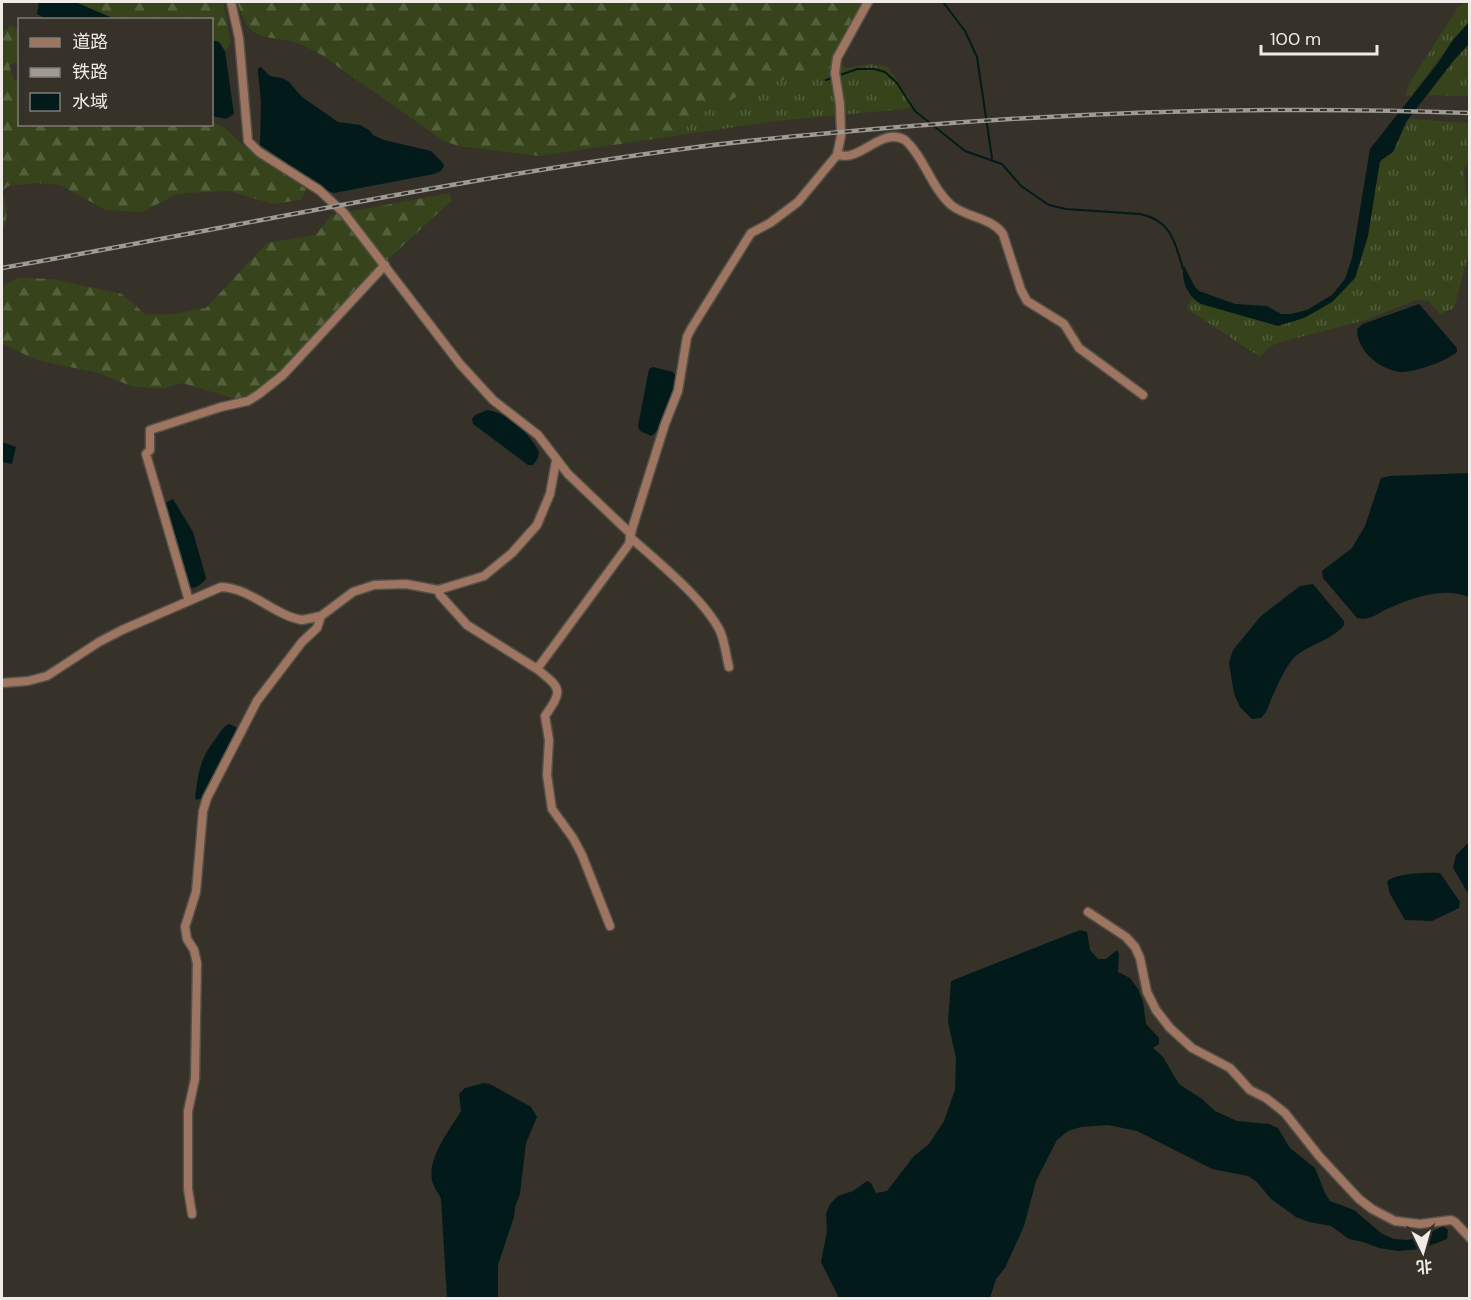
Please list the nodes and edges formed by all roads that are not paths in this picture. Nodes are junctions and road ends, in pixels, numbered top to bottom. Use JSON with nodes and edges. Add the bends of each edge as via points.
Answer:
{"nodes":[{"id":1,"x":231,"y":2,"type":"edge"},
{"id":2,"x":868,"y":2,"type":"edge"},
{"id":3,"x":837,"y":155,"type":"junction"},
{"id":4,"x":385,"y":265,"type":"junction"},
{"id":5,"x":1143,"y":395,"type":"dead end"},
{"id":6,"x":556,"y":461,"type":"junction"},
{"id":7,"x":631,"y":536,"type":"junction"},
{"id":8,"x":438,"y":590,"type":"junction"},
{"id":9,"x":189,"y":601,"type":"junction"},
{"id":10,"x":321,"y":616,"type":"junction"},
{"id":11,"x":729,"y":667,"type":"dead end"},
{"id":12,"x":537,"y":669,"type":"junction"},
{"id":13,"x":2,"y":683,"type":"edge"},
{"id":14,"x":1088,"y":912,"type":"dead end"},
{"id":15,"x":610,"y":926,"type":"dead end"},
{"id":16,"x":192,"y":1214,"type":"dead end"},
{"id":17,"x":1470,"y":1239,"type":"edge"}],
"edges":[{"from":1,"to":4,"type":"street","via":[[239,38],[248,141],[324,194]]},
{"from":2,"to":3,"type":"street","via":[[835,66],[841,136]]},
{"from":3,"to":5,"type":"street","via":[[853,155],[890,136],[900,136],[947,201],[999,228],[1027,301],[1064,324],[1079,348]]},
{"from":3,"to":7,"type":"street","via":[[798,202],[751,233],[691,329],[678,391]]},
{"from":4,"to":6,"type":"street","via":[[460,364],[493,400],[538,435]]},
{"from":4,"to":9,"type":"street","via":[[283,375],[259,394],[248,401],[150,430],[150,450],[146,454]]},
{"from":6,"to":7,"type":"street"},
{"from":6,"to":8,"type":"street","via":[[554,481],[540,519],[512,553],[484,576]]},
{"from":7,"to":11,"type":"street","via":[[691,593],[716,625]]},
{"from":7,"to":12,"type":"street","via":[[627,549]]},
{"from":8,"to":10,"type":"street","via":[[406,584],[374,585],[353,592]]},
{"from":8,"to":12,"type":"street","via":[[465,624]]},
{"from":9,"to":10,"type":"street","via":[[227,587],[298,620]]},
{"from":9,"to":13,"type":"street","via":[[99,642],[47,676]]},
{"from":10,"to":16,"type":"street","via":[[316,628],[257,701],[203,811],[197,885],[185,927],[197,963],[195,1079],[188,1111],[188,1189]]},
{"from":12,"to":15,"type":"street","via":[[558,689],[557,698],[545,716],[552,809],[582,855]]},
{"from":14,"to":17,"type":"street","via":[[1135,946],[1147,992],[1170,1028],[1192,1048],[1230,1068],[1250,1090],[1285,1113],[1359,1199],[1395,1221],[1420,1224],[1451,1220]]}]}
